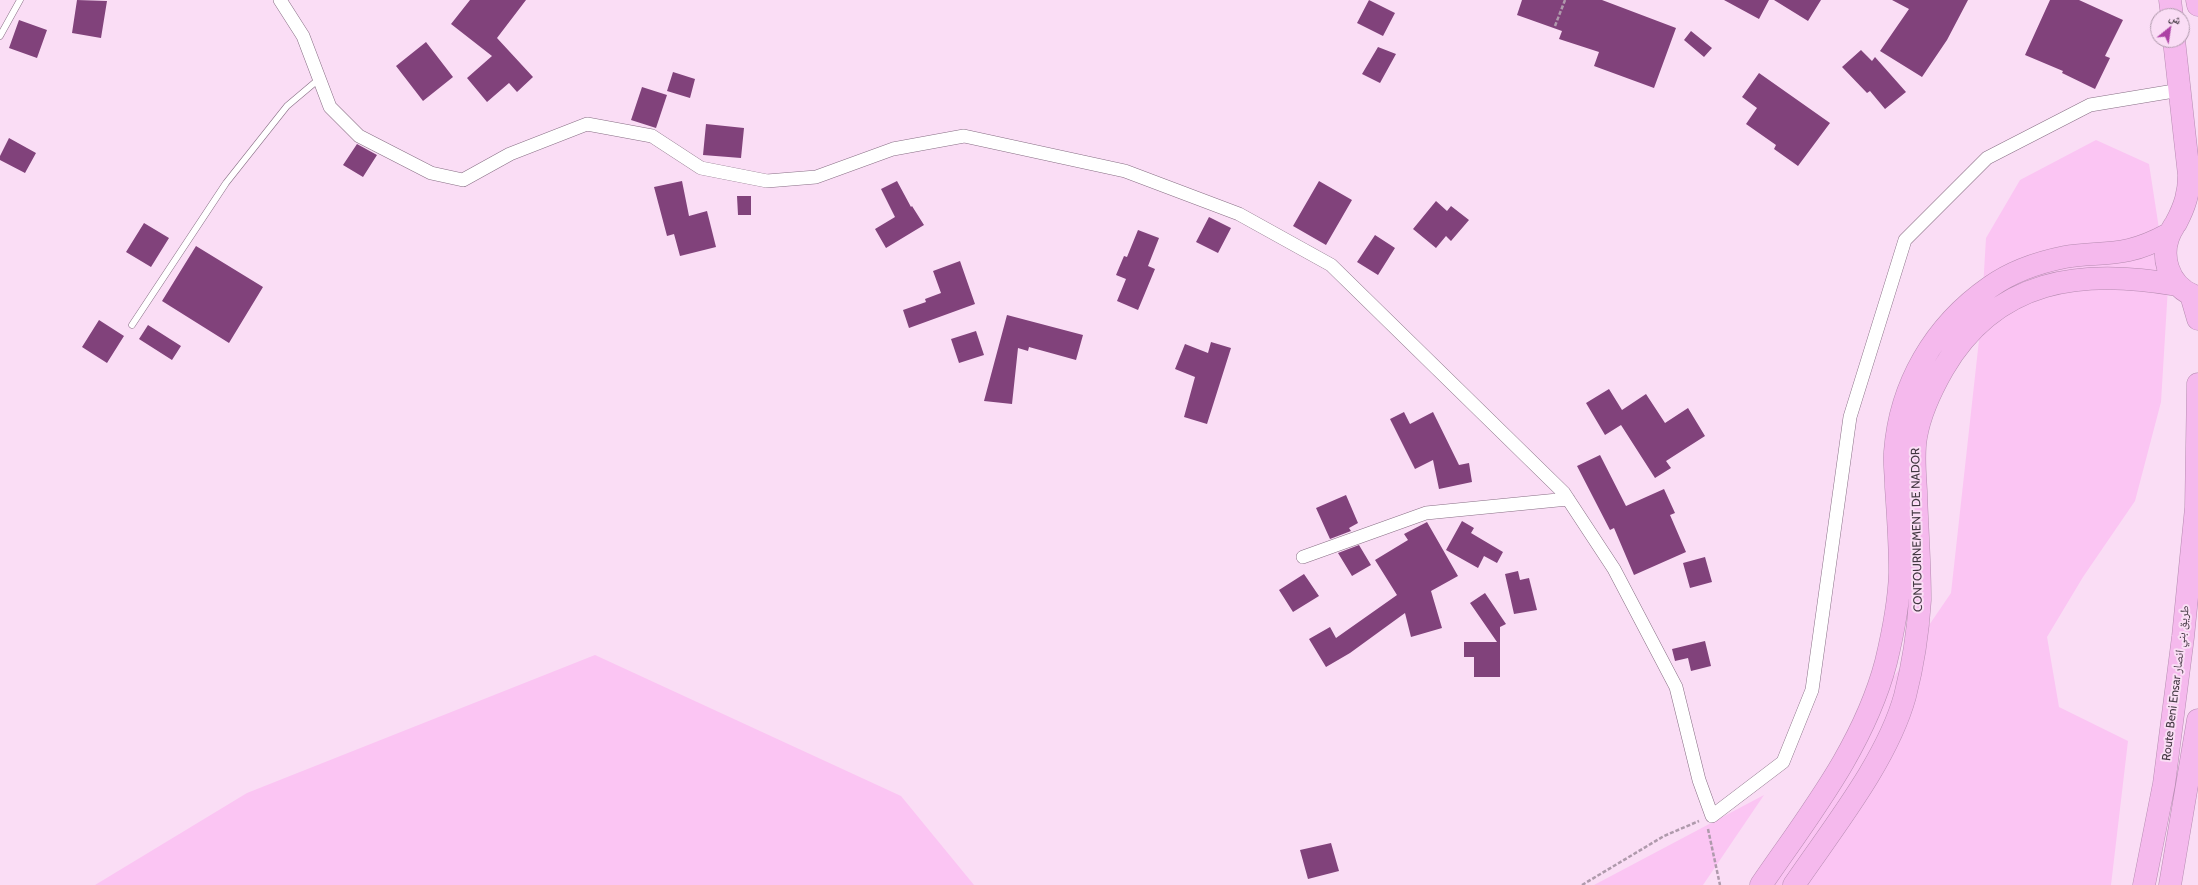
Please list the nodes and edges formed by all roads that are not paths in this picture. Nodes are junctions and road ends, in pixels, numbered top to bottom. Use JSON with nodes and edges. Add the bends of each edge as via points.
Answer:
{"nodes":[{"id":1,"x":20,"y":0,"type":"edge"},
{"id":2,"x":280,"y":0,"type":"edge"},
{"id":3,"x":2197,"y":0,"type":"edge"},
{"id":4,"x":2198,"y":5,"type":"edge"},
{"id":5,"x":0,"y":36,"type":"edge"},
{"id":6,"x":2176,"y":48,"type":"edge"},
{"id":7,"x":319,"y":78,"type":"junction"},
{"id":8,"x":2189,"y":90,"type":"edge"},
{"id":9,"x":2198,"y":210,"type":"edge"},
{"id":10,"x":2172,"y":228,"type":"junction"},
{"id":11,"x":2189,"y":293,"type":"edge"},
{"id":12,"x":2198,"y":319,"type":"edge"},
{"id":13,"x":132,"y":325,"type":"dead end"},
{"id":14,"x":2198,"y":384,"type":"edge"},
{"id":15,"x":1568,"y":499,"type":"junction"},
{"id":16,"x":1303,"y":557,"type":"dead end"},
{"id":17,"x":2198,"y":720,"type":"edge"},
{"id":18,"x":1760,"y":885,"type":"edge"},
{"id":19,"x":1794,"y":885,"type":"edge"},
{"id":20,"x":2144,"y":885,"type":"edge"},
{"id":21,"x":2170,"y":885,"type":"edge"}],
"edges":[{"from":1,"to":5,"type":"lane"},
{"from":2,"to":7,"type":"street","via":[[303,36]]},
{"from":3,"to":4,"type":"highway"},
{"from":6,"to":8,"type":"highway"},
{"from":7,"to":13,"type":"lane","via":[[287,106],[226,183]]},
{"from":7,"to":15,"type":"street","via":[[330,107],[359,136],[431,173],[463,180],[510,154],[586,124],[652,136],[701,168],[767,181],[816,177],[893,148],[964,136],[1125,172],[1239,214],[1331,265]]},
{"from":8,"to":10,"type":"highway","via":[[2189,191],[2185,206]]},
{"from":8,"to":15,"type":"street","via":[[2090,105],[1987,158],[1905,240],[1850,416],[1812,690],[1783,762],[1708,818],[1676,687],[1614,569]]},
{"from":9,"to":10,"type":"highway","name":"CONTOURNEMENT DE NADOR","via":[[2190,212]]},
{"from":10,"to":11,"type":"highway","via":[[2165,252],[2168,270]]},
{"from":10,"to":18,"type":"highway","name":"CONTOURNEMENT DE NADOR","via":[[2149,244],[2128,250],[2066,257],[2027,268],[1991,286],[1960,311],[1933,341],[1913,376],[1900,414],[1894,454],[1900,573],[1886,663],[1871,706],[1852,748],[1829,786]]},
{"from":11,"to":12,"type":"highway"},
{"from":11,"to":19,"type":"highway","name":"CONTOURNEMENT DE NADOR","via":[[2148,280],[2091,277],[2062,281],[2040,287],[2002,306],[1984,319],[1951,356],[1926,403],[1916,437],[1920,600],[1904,697],[1898,716],[1876,762]]},
{"from":14,"to":20,"type":"highway","name":"Route Beni Ensar طريق بني انصار","via":[[2196,508],[2183,637],[2164,784]]},
{"from":15,"to":16,"type":"street","via":[[1426,513]]},
{"from":17,"to":21,"type":"highway","name":"Route Beni Ensar طريق بني انصار"}]}
